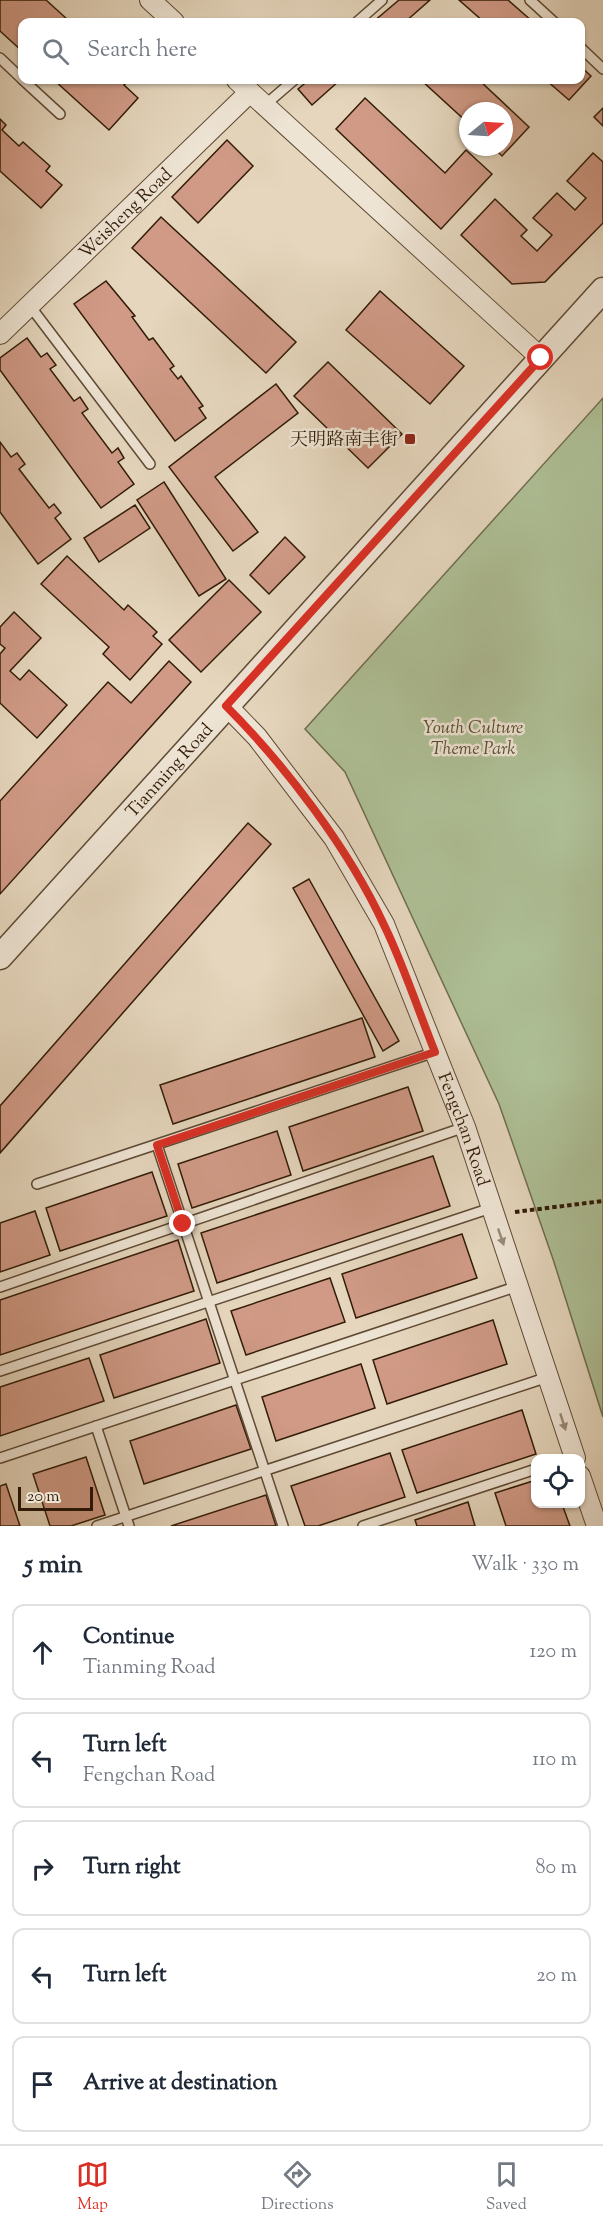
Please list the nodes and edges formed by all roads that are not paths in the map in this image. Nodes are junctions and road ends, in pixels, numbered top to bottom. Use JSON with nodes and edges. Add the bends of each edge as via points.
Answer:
{"nodes":[{"id":1,"x":150,"y":0,"type":"edge"},
{"id":2,"x":382,"y":0,"type":"edge"},
{"id":3,"x":531,"y":0,"type":"edge"},
{"id":4,"x":170,"y":18,"type":"edge"},
{"id":5,"x":362,"y":18,"type":"edge"},
{"id":6,"x":550,"y":18,"type":"edge"},
{"id":7,"x":585,"y":52,"type":"edge"},
{"id":8,"x":0,"y":58,"type":"edge"},
{"id":9,"x":603,"y":69,"type":"edge"},
{"id":10,"x":18,"y":74,"type":"edge"},
{"id":11,"x":28,"y":84,"type":"edge"},
{"id":12,"x":289,"y":84,"type":"edge"},
{"id":13,"x":243,"y":86,"type":"edge"},
{"id":14,"x":265,"y":105,"type":"junction"},
{"id":15,"x":60,"y":114,"type":"dead end"},
{"id":16,"x":603,"y":290,"type":"edge"},
{"id":17,"x":30,"y":306,"type":"junction"},
{"id":18,"x":0,"y":334,"type":"edge"},
{"id":19,"x":541,"y":358,"type":"junction"},
{"id":20,"x":150,"y":464,"type":"dead end"},
{"id":21,"x":226,"y":706,"type":"junction"},
{"id":22,"x":0,"y":957,"type":"edge"},
{"id":23,"x":435,"y":1052,"type":"junction"},
{"id":24,"x":465,"y":1127,"type":"junction"},
{"id":25,"x":157,"y":1145,"type":"junction"},
{"id":26,"x":37,"y":1184,"type":"dead end"},
{"id":27,"x":492,"y":1211,"type":"junction"},
{"id":28,"x":183,"y":1224,"type":"junction"},
{"id":29,"x":518,"y":1286,"type":"junction"},
{"id":30,"x":0,"y":1287,"type":"edge"},
{"id":31,"x":209,"y":1301,"type":"junction"},
{"id":32,"x":0,"y":1371,"type":"edge"},
{"id":33,"x":548,"y":1377,"type":"junction"},
{"id":34,"x":235,"y":1380,"type":"junction"},
{"id":35,"x":96,"y":1426,"type":"junction"},
{"id":36,"x":571,"y":1454,"type":"edge"},
{"id":37,"x":0,"y":1458,"type":"edge"},
{"id":38,"x":265,"y":1470,"type":"junction"},
{"id":39,"x":531,"y":1471,"type":"edge"},
{"id":40,"x":585,"y":1491,"type":"edge"},
{"id":41,"x":127,"y":1521,"type":"edge"},
{"id":42,"x":97,"y":1526,"type":"edge"},
{"id":43,"x":284,"y":1526,"type":"edge"},
{"id":44,"x":363,"y":1526,"type":"edge"},
{"id":45,"x":597,"y":1526,"type":"edge"}],
"edges":[{"from":1,"to":4,"type":"street"},
{"from":2,"to":5,"type":"lane"},
{"from":3,"to":6,"type":"lane"},
{"from":7,"to":9,"type":"lane"},
{"from":8,"to":10,"type":"lane"},
{"from":11,"to":15,"type":"lane"},
{"from":12,"to":14,"type":"lane"},
{"from":13,"to":14,"type":"street"},
{"from":13,"to":17,"type":"street","name":"Weisheng Road"},
{"from":14,"to":19,"type":"street"},
{"from":16,"to":19,"type":"street","name":"Tianming Road"},
{"from":17,"to":18,"type":"street","name":"Weisheng Road"},
{"from":17,"to":20,"type":"lane"},
{"from":19,"to":21,"type":"street","name":"Tianming Road"},
{"from":21,"to":22,"type":"street","name":"Tianming Road"},
{"from":21,"to":23,"type":"street","name":"Fengchan Road","via":[[257,737],[334,838],[384,924]]},
{"from":23,"to":24,"type":"street","name":"Fengchan Road"},
{"from":23,"to":25,"type":"lane"},
{"from":24,"to":27,"type":"street","name":"Fengchan Road"},
{"from":24,"to":28,"type":"lane"},
{"from":25,"to":26,"type":"lane"},
{"from":25,"to":28,"type":"lane"},
{"from":27,"to":29,"type":"street","name":"Fengchan Road","one_way":true},
{"from":27,"to":31,"type":"lane"},
{"from":28,"to":30,"type":"lane"},
{"from":28,"to":31,"type":"lane"},
{"from":29,"to":33,"type":"street","name":"Fengchan Road"},
{"from":29,"to":34,"type":"lane"},
{"from":31,"to":32,"type":"lane"},
{"from":31,"to":34,"type":"lane"},
{"from":33,"to":36,"type":"street","name":"Fengchan Road","one_way":true},
{"from":33,"to":38,"type":"lane"},
{"from":34,"to":35,"type":"lane"},
{"from":34,"to":38,"type":"lane"},
{"from":35,"to":37,"type":"lane"},
{"from":35,"to":41,"type":"lane"},
{"from":38,"to":41,"type":"lane"},
{"from":38,"to":43,"type":"lane"},
{"from":39,"to":44,"type":"lane"},
{"from":40,"to":45,"type":"street"},
{"from":41,"to":42,"type":"lane"}]}
